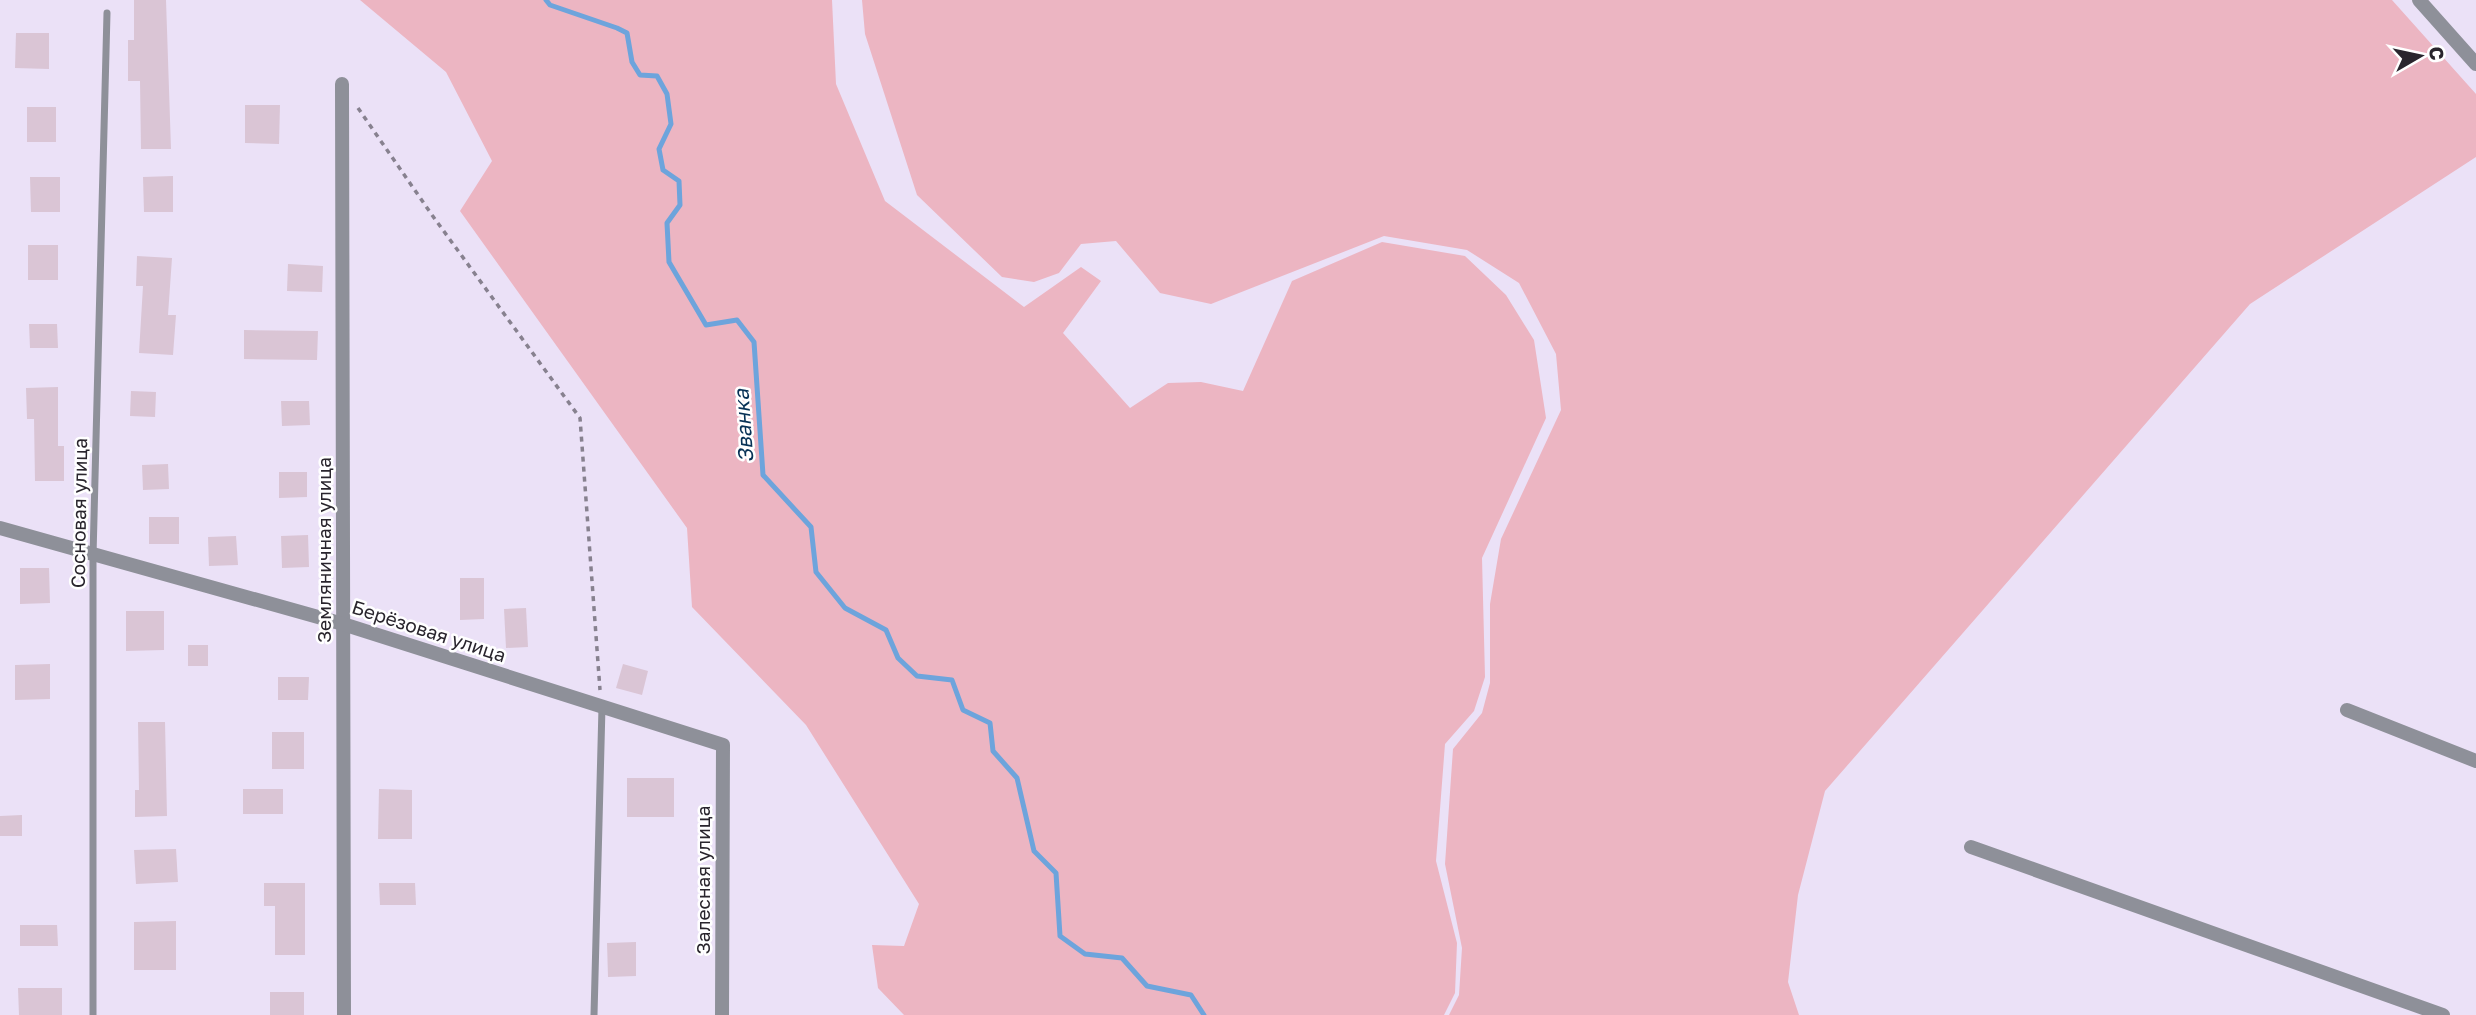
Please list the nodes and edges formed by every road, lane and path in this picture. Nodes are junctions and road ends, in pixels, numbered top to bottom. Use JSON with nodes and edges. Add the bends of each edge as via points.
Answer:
{"nodes":[{"id":1,"x":2418,"y":0,"type":"edge"},
{"id":2,"x":107,"y":13,"type":"dead end"},
{"id":3,"x":2476,"y":65,"type":"edge"},
{"id":4,"x":342,"y":84,"type":"joint"},
{"id":5,"x":0,"y":528,"type":"edge"},
{"id":6,"x":93,"y":556,"type":"junction"},
{"id":7,"x":343,"y":624,"type":"junction"},
{"id":8,"x":602,"y":706,"type":"junction"},
{"id":9,"x":2347,"y":710,"type":"dead end"},
{"id":10,"x":723,"y":745,"type":"joint"},
{"id":11,"x":2476,"y":761,"type":"edge"},
{"id":12,"x":1971,"y":847,"type":"dead end"},
{"id":13,"x":93,"y":1015,"type":"edge"},
{"id":14,"x":344,"y":1015,"type":"edge"},
{"id":15,"x":594,"y":1015,"type":"edge"},
{"id":16,"x":722,"y":1015,"type":"edge"},
{"id":17,"x":2443,"y":1015,"type":"edge"}],
"edges":[{"from":1,"to":3,"type":"street"},
{"from":2,"to":6,"type":"lane","name":"Сосновая улица"},
{"from":4,"to":7,"type":"street","name":"Земляничная улица"},
{"from":4,"to":8,"type":"path","via":[[580,418]]},
{"from":5,"to":6,"type":"street","name":"Берёзовая улица"},
{"from":6,"to":7,"type":"street","name":"Берёзовая улица"},
{"from":6,"to":13,"type":"lane","name":"Сосновая улица"},
{"from":7,"to":8,"type":"street","name":"Берёзовая улица"},
{"from":7,"to":14,"type":"street","name":"Земляничная улица"},
{"from":8,"to":10,"type":"street","name":"Берёзовая улица"},
{"from":8,"to":15,"type":"lane"},
{"from":9,"to":11,"type":"street"},
{"from":10,"to":16,"type":"street","name":"Залесная улица"},
{"from":12,"to":17,"type":"street"}]}
